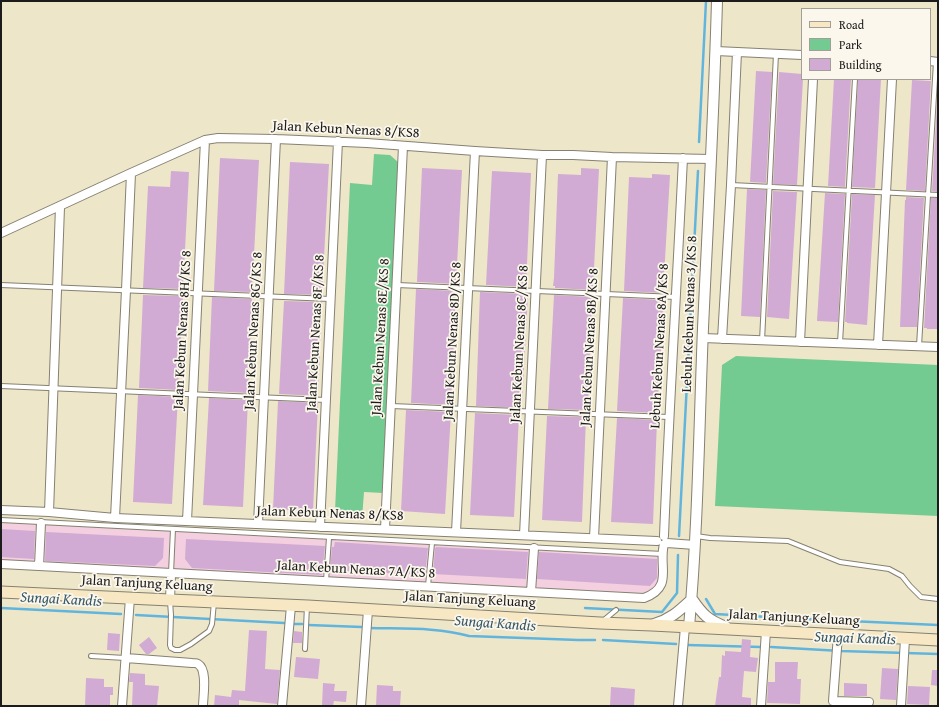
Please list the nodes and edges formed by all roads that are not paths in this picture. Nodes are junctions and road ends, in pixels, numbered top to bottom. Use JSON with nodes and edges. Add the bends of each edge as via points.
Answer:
{"nodes":[{"id":1,"x":717,"y":1,"type":"edge"},
{"id":2,"x":716,"y":51,"type":"junction"},
{"id":3,"x":737,"y":52,"type":"junction"},
{"id":4,"x":776,"y":54,"type":"junction"},
{"id":5,"x":801,"y":55,"type":"edge"},
{"id":6,"x":935,"y":61,"type":"edge"},
{"id":7,"x":814,"y":80,"type":"edge"},
{"id":8,"x":855,"y":80,"type":"edge"},
{"id":9,"x":892,"y":80,"type":"edge"},
{"id":10,"x":276,"y":139,"type":"junction"},
{"id":11,"x":205,"y":140,"type":"junction"},
{"id":12,"x":338,"y":141,"type":"junction"},
{"id":13,"x":403,"y":146,"type":"junction"},
{"id":14,"x":475,"y":151,"type":"junction"},
{"id":15,"x":542,"y":155,"type":"junction"},
{"id":16,"x":612,"y":157,"type":"junction"},
{"id":17,"x":683,"y":158,"type":"junction"},
{"id":18,"x":711,"y":159,"type":"junction"},
{"id":19,"x":130,"y":173,"type":"junction"},
{"id":20,"x":731,"y":185,"type":"junction"},
{"id":21,"x":770,"y":187,"type":"junction"},
{"id":22,"x":808,"y":188,"type":"junction"},
{"id":23,"x":849,"y":191,"type":"junction"},
{"id":24,"x":885,"y":193,"type":"junction"},
{"id":25,"x":928,"y":195,"type":"junction"},
{"id":26,"x":938,"y":195,"type":"edge"},
{"id":27,"x":60,"y":207,"type":"junction"},
{"id":28,"x":1,"y":233,"type":"edge"},
{"id":29,"x":1,"y":285,"type":"edge"},
{"id":30,"x":397,"y":285,"type":"junction"},
{"id":31,"x":58,"y":287,"type":"junction"},
{"id":32,"x":468,"y":288,"type":"junction"},
{"id":33,"x":126,"y":290,"type":"junction"},
{"id":34,"x":535,"y":291,"type":"junction"},
{"id":35,"x":198,"y":293,"type":"junction"},
{"id":36,"x":605,"y":294,"type":"junction"},
{"id":37,"x":269,"y":296,"type":"junction"},
{"id":38,"x":676,"y":297,"type":"junction"},
{"id":39,"x":330,"y":299,"type":"junction"},
{"id":40,"x":703,"y":338,"type":"junction"},
{"id":41,"x":722,"y":339,"type":"junction"},
{"id":42,"x":762,"y":341,"type":"junction"},
{"id":43,"x":800,"y":342,"type":"junction"},
{"id":44,"x":840,"y":344,"type":"junction"},
{"id":45,"x":878,"y":345,"type":"junction"},
{"id":46,"x":919,"y":347,"type":"junction"},
{"id":47,"x":938,"y":347,"type":"edge"},
{"id":48,"x":1,"y":386,"type":"edge"},
{"id":49,"x":53,"y":388,"type":"junction"},
{"id":50,"x":121,"y":391,"type":"junction"},
{"id":51,"x":193,"y":394,"type":"junction"},
{"id":52,"x":264,"y":397,"type":"junction"},
{"id":53,"x":326,"y":400,"type":"junction"},
{"id":54,"x":391,"y":406,"type":"junction"},
{"id":55,"x":462,"y":409,"type":"junction"},
{"id":56,"x":530,"y":411,"type":"junction"},
{"id":57,"x":600,"y":414,"type":"junction"},
{"id":58,"x":669,"y":417,"type":"junction"},
{"id":59,"x":1,"y":510,"type":"edge"},
{"id":60,"x":50,"y":512,"type":"junction"},
{"id":61,"x":115,"y":518,"type":"junction"},
{"id":62,"x":1,"y":520,"type":"edge"},
{"id":63,"x":187,"y":521,"type":"junction"},
{"id":64,"x":41,"y":522,"type":"junction"},
{"id":65,"x":258,"y":524,"type":"junction"},
{"id":66,"x":320,"y":527,"type":"junction"},
{"id":67,"x":173,"y":529,"type":"junction"},
{"id":68,"x":385,"y":529,"type":"junction"},
{"id":69,"x":456,"y":532,"type":"junction"},
{"id":70,"x":524,"y":535,"type":"junction"},
{"id":71,"x":329,"y":538,"type":"junction"},
{"id":72,"x":594,"y":538,"type":"junction"},
{"id":73,"x":663,"y":540,"type":"junction"},
{"id":74,"x":696,"y":540,"type":"junction"},
{"id":75,"x":432,"y":543,"type":"junction"},
{"id":76,"x":534,"y":548,"type":"junction"},
{"id":77,"x":663,"y":554,"type":"junction"},
{"id":78,"x":1,"y":564,"type":"edge"},
{"id":79,"x":39,"y":566,"type":"junction"},
{"id":80,"x":171,"y":574,"type":"junction"},
{"id":81,"x":326,"y":581,"type":"junction"},
{"id":82,"x":428,"y":586,"type":"junction"},
{"id":83,"x":1,"y":592,"type":"edge"},
{"id":84,"x":531,"y":592,"type":"junction"},
{"id":85,"x":130,"y":598,"type":"junction"},
{"id":86,"x":692,"y":599,"type":"junction"},
{"id":87,"x":938,"y":599,"type":"edge"},
{"id":88,"x":170,"y":600,"type":"junction"},
{"id":89,"x":291,"y":606,"type":"junction"},
{"id":90,"x":308,"y":606,"type":"junction"},
{"id":91,"x":213,"y":608,"type":"junction"},
{"id":92,"x":368,"y":610,"type":"junction"},
{"id":93,"x":616,"y":610,"type":"dead end"},
{"id":94,"x":600,"y":623,"type":"junction"},
{"id":95,"x":652,"y":625,"type":"junction"},
{"id":96,"x":687,"y":627,"type":"junction"},
{"id":97,"x":732,"y":629,"type":"junction"},
{"id":98,"x":766,"y":631,"type":"junction"},
{"id":99,"x":838,"y":635,"type":"junction"},
{"id":100,"x":905,"y":640,"type":"junction"},
{"id":101,"x":938,"y":640,"type":"edge"},
{"id":102,"x":305,"y":649,"type":"dead end"},
{"id":103,"x":90,"y":656,"type":"dead end"},
{"id":104,"x":126,"y":658,"type":"junction"},
{"id":105,"x":869,"y":702,"type":"dead end"},
{"id":106,"x":122,"y":706,"type":"edge"},
{"id":107,"x":203,"y":706,"type":"edge"},
{"id":108,"x":282,"y":706,"type":"edge"},
{"id":109,"x":361,"y":706,"type":"edge"},
{"id":110,"x":678,"y":706,"type":"edge"},
{"id":111,"x":761,"y":706,"type":"edge"},
{"id":112,"x":901,"y":706,"type":"edge"}],
"edges":[{"from":1,"to":2,"type":"street","name":"Lebuh Kebun Nenas 3/KS 8"},
{"from":2,"to":3,"type":"street"},
{"from":2,"to":18,"type":"street","name":"Lebuh Kebun Nenas 3/KS 8"},
{"from":3,"to":4,"type":"street"},
{"from":3,"to":20,"type":"street"},
{"from":4,"to":5,"type":"street"},
{"from":4,"to":21,"type":"lane"},
{"from":6,"to":25,"type":"lane"},
{"from":7,"to":22,"type":"street"},
{"from":8,"to":23,"type":"lane"},
{"from":9,"to":24,"type":"street"},
{"from":10,"to":11,"type":"street","name":"Jalan Kebun Nenas 8/KS8"},
{"from":10,"to":12,"type":"street","name":"Jalan Kebun Nenas 8/KS8"},
{"from":10,"to":37,"type":"street","name":"Jalan Kebun Nenas 8G/KS 8"},
{"from":11,"to":19,"type":"street","name":"Jalan Kebun Nenas 8/KS8"},
{"from":11,"to":35,"type":"street","name":"Jalan Kebun Nenas 8H/KS 8"},
{"from":12,"to":13,"type":"street","name":"Jalan Kebun Nenas 8/KS8"},
{"from":12,"to":39,"type":"street","name":"Jalan Kebun Nenas 8F/KS 8"},
{"from":13,"to":14,"type":"street","name":"Jalan Kebun Nenas 8/KS8"},
{"from":13,"to":30,"type":"street","name":"Jalan Kebun Nenas 8E/KS 8"},
{"from":14,"to":15,"type":"street","name":"Jalan Kebun Nenas 8/KS8"},
{"from":14,"to":32,"type":"street","name":"Jalan Kebun Nenas 8D/KS 8"},
{"from":15,"to":16,"type":"street","name":"Jalan Kebun Nenas 8/KS8"},
{"from":15,"to":34,"type":"street","name":"Jalan Kebun Nenas 8C/KS 8"},
{"from":16,"to":17,"type":"street","name":"Jalan Kebun Nenas 8/KS8"},
{"from":16,"to":36,"type":"street","name":"Jalan Kebun Nenas 8B/KS 8"},
{"from":17,"to":18,"type":"street","name":"Jalan Kebun Nenas 8/KS8"},
{"from":17,"to":38,"type":"street","name":"Lebuh Kebun Nenas 8A/KS 8"},
{"from":18,"to":40,"type":"street","name":"Lebuh Kebun Nenas 3/KS 8"},
{"from":19,"to":27,"type":"street","name":"Jalan Kebun Nenas 8/KS8"},
{"from":19,"to":33,"type":"street"},
{"from":20,"to":21,"type":"lane"},
{"from":20,"to":41,"type":"street"},
{"from":21,"to":22,"type":"lane"},
{"from":21,"to":42,"type":"lane"},
{"from":22,"to":23,"type":"lane"},
{"from":22,"to":43,"type":"street"},
{"from":23,"to":24,"type":"lane"},
{"from":23,"to":44,"type":"lane"},
{"from":24,"to":25,"type":"lane"},
{"from":24,"to":45,"type":"street"},
{"from":25,"to":26,"type":"lane"},
{"from":25,"to":46,"type":"lane"},
{"from":27,"to":28,"type":"street","name":"Jalan Kebun Nenas 8/KS8"},
{"from":27,"to":31,"type":"street"},
{"from":29,"to":31,"type":"lane"},
{"from":30,"to":32,"type":"lane"},
{"from":30,"to":54,"type":"street","name":"Jalan Kebun Nenas 8E/KS 8"},
{"from":31,"to":33,"type":"lane"},
{"from":31,"to":49,"type":"street"},
{"from":32,"to":34,"type":"lane"},
{"from":32,"to":55,"type":"street","name":"Jalan Kebun Nenas 8D/KS 8"},
{"from":33,"to":35,"type":"lane"},
{"from":33,"to":50,"type":"street"},
{"from":34,"to":36,"type":"lane"},
{"from":34,"to":56,"type":"street","name":"Jalan Kebun Nenas 8C/KS 8"},
{"from":35,"to":37,"type":"lane"},
{"from":35,"to":51,"type":"street","name":"Jalan Kebun Nenas 8H/KS 8"},
{"from":36,"to":38,"type":"lane"},
{"from":36,"to":57,"type":"street","name":"Jalan Kebun Nenas 8B/KS 8"},
{"from":37,"to":39,"type":"lane"},
{"from":37,"to":52,"type":"street","name":"Jalan Kebun Nenas 8G/KS 8"},
{"from":38,"to":58,"type":"street","name":"Lebuh Kebun Nenas 8A/KS 8"},
{"from":39,"to":53,"type":"street","name":"Jalan Kebun Nenas 8F/KS 8"},
{"from":40,"to":41,"type":"street"},
{"from":40,"to":74,"type":"street","name":"Lebuh Kebun Nenas 3/KS 8"},
{"from":41,"to":42,"type":"street"},
{"from":42,"to":43,"type":"street"},
{"from":43,"to":44,"type":"street"},
{"from":44,"to":45,"type":"street"},
{"from":45,"to":46,"type":"street"},
{"from":46,"to":47,"type":"street"},
{"from":48,"to":49,"type":"lane"},
{"from":49,"to":50,"type":"lane"},
{"from":49,"to":60,"type":"street"},
{"from":50,"to":51,"type":"lane"},
{"from":50,"to":61,"type":"street"},
{"from":51,"to":52,"type":"lane"},
{"from":51,"to":63,"type":"street","name":"Jalan Kebun Nenas 8H/KS 8"},
{"from":52,"to":53,"type":"lane"},
{"from":52,"to":65,"type":"street","name":"Jalan Kebun Nenas 8G/KS 8"},
{"from":53,"to":66,"type":"street","name":"Jalan Kebun Nenas 8F/KS 8"},
{"from":54,"to":55,"type":"lane"},
{"from":54,"to":68,"type":"street","name":"Jalan Kebun Nenas 8E/KS 8"},
{"from":55,"to":56,"type":"lane"},
{"from":55,"to":69,"type":"street","name":"Jalan Kebun Nenas 8D/KS 8"},
{"from":56,"to":57,"type":"lane"},
{"from":56,"to":70,"type":"street","name":"Jalan Kebun Nenas 8C/KS 8"},
{"from":57,"to":58,"type":"lane"},
{"from":57,"to":72,"type":"street","name":"Jalan Kebun Nenas 8B/KS 8"},
{"from":58,"to":73,"type":"street","name":"Lebuh Kebun Nenas 8A/KS 8"},
{"from":59,"to":60,"type":"street","name":"Jalan Kebun Nenas 8/KS8"},
{"from":60,"to":61,"type":"street","name":"Jalan Kebun Nenas 8/KS8"},
{"from":61,"to":63,"type":"street","name":"Jalan Kebun Nenas 8/KS8"},
{"from":62,"to":64,"type":"lane"},
{"from":63,"to":65,"type":"street","name":"Jalan Kebun Nenas 8/KS8"},
{"from":64,"to":67,"type":"lane"},
{"from":64,"to":79,"type":"street"},
{"from":65,"to":66,"type":"street","name":"Jalan Kebun Nenas 8/KS8"},
{"from":66,"to":68,"type":"street","name":"Jalan Kebun Nenas 8/KS8"},
{"from":67,"to":71,"type":"lane"},
{"from":67,"to":80,"type":"lane"},
{"from":68,"to":69,"type":"street","name":"Jalan Kebun Nenas 8/KS8"},
{"from":69,"to":70,"type":"street","name":"Jalan Kebun Nenas 8/KS8"},
{"from":70,"to":72,"type":"street","name":"Jalan Kebun Nenas 8/KS8"},
{"from":71,"to":75,"type":"lane"},
{"from":71,"to":81,"type":"lane"},
{"from":72,"to":73,"type":"street","name":"Jalan Kebun Nenas 8/KS8"},
{"from":73,"to":74,"type":"street","name":"Jalan Kebun Nenas 8/KS8"},
{"from":73,"to":77,"type":"street","name":"Jalan Kebun Nenas 7A/KS 8"},
{"from":74,"to":86,"type":"street","name":"Lebuh Kebun Nenas 3/KS 8"},
{"from":74,"to":87,"type":"lane","via":[[710,538],[788,541],[840,562],[890,569],[902,576],[921,597]]},
{"from":75,"to":76,"type":"lane"},
{"from":75,"to":82,"type":"lane"},
{"from":76,"to":77,"type":"lane"},
{"from":76,"to":84,"type":"street"},
{"from":77,"to":84,"type":"street","name":"Jalan Kebun Nenas 7A/KS 8","via":[[663,581],[660,588],[644,598]]},
{"from":78,"to":79,"type":"street","name":"Jalan Kebun Nenas 7A/KS 8"},
{"from":79,"to":80,"type":"street","name":"Jalan Kebun Nenas 7A/KS 8"},
{"from":80,"to":81,"type":"street","name":"Jalan Kebun Nenas 7A/KS 8"},
{"from":80,"to":88,"type":"street"},
{"from":81,"to":82,"type":"street","name":"Jalan Kebun Nenas 7A/KS 8"},
{"from":82,"to":84,"type":"street","name":"Jalan Kebun Nenas 7A/KS 8"},
{"from":83,"to":85,"type":"main road","name":"Jalan Tanjung Keluang"},
{"from":85,"to":88,"type":"main road","name":"Jalan Tanjung Keluang"},
{"from":85,"to":104,"type":"street"},
{"from":86,"to":95,"type":"street","via":[[669,618]]},
{"from":86,"to":96,"type":"street","name":"Lebuh Kebun Nenas 3/KS 8"},
{"from":86,"to":97,"type":"street","via":[[707,618]]},
{"from":88,"to":91,"type":"main road","name":"Jalan Tanjung Keluang"},
{"from":88,"to":91,"type":"lane","via":[[170,645],[175,650],[191,644],[208,631],[212,624]]},
{"from":89,"to":90,"type":"main road","name":"Jalan Tanjung Keluang"},
{"from":89,"to":91,"type":"main road","name":"Jalan Tanjung Keluang"},
{"from":89,"to":108,"type":"street"},
{"from":90,"to":92,"type":"main road","name":"Jalan Tanjung Keluang"},
{"from":90,"to":102,"type":"lane"},
{"from":92,"to":94,"type":"main road","name":"Jalan Tanjung Keluang"},
{"from":92,"to":109,"type":"street"},
{"from":93,"to":94,"type":"lane"},
{"from":94,"to":95,"type":"main road","name":"Jalan Tanjung Keluang"},
{"from":95,"to":96,"type":"main road","name":"Jalan Tanjung Keluang"},
{"from":96,"to":97,"type":"main road","name":"Jalan Tanjung Keluang"},
{"from":96,"to":110,"type":"street"},
{"from":97,"to":98,"type":"main road","name":"Jalan Tanjung Keluang"},
{"from":98,"to":99,"type":"main road","name":"Jalan Tanjung Keluang"},
{"from":98,"to":111,"type":"street"},
{"from":99,"to":100,"type":"main road","name":"Jalan Tanjung Keluang"},
{"from":99,"to":105,"type":"street","via":[[833,701]]},
{"from":100,"to":101,"type":"main road","name":"Jalan Tanjung Keluang"},
{"from":100,"to":112,"type":"street"},
{"from":103,"to":104,"type":"lane"},
{"from":104,"to":106,"type":"street"},
{"from":104,"to":107,"type":"street","via":[[199,664],[204,671]]}]}
